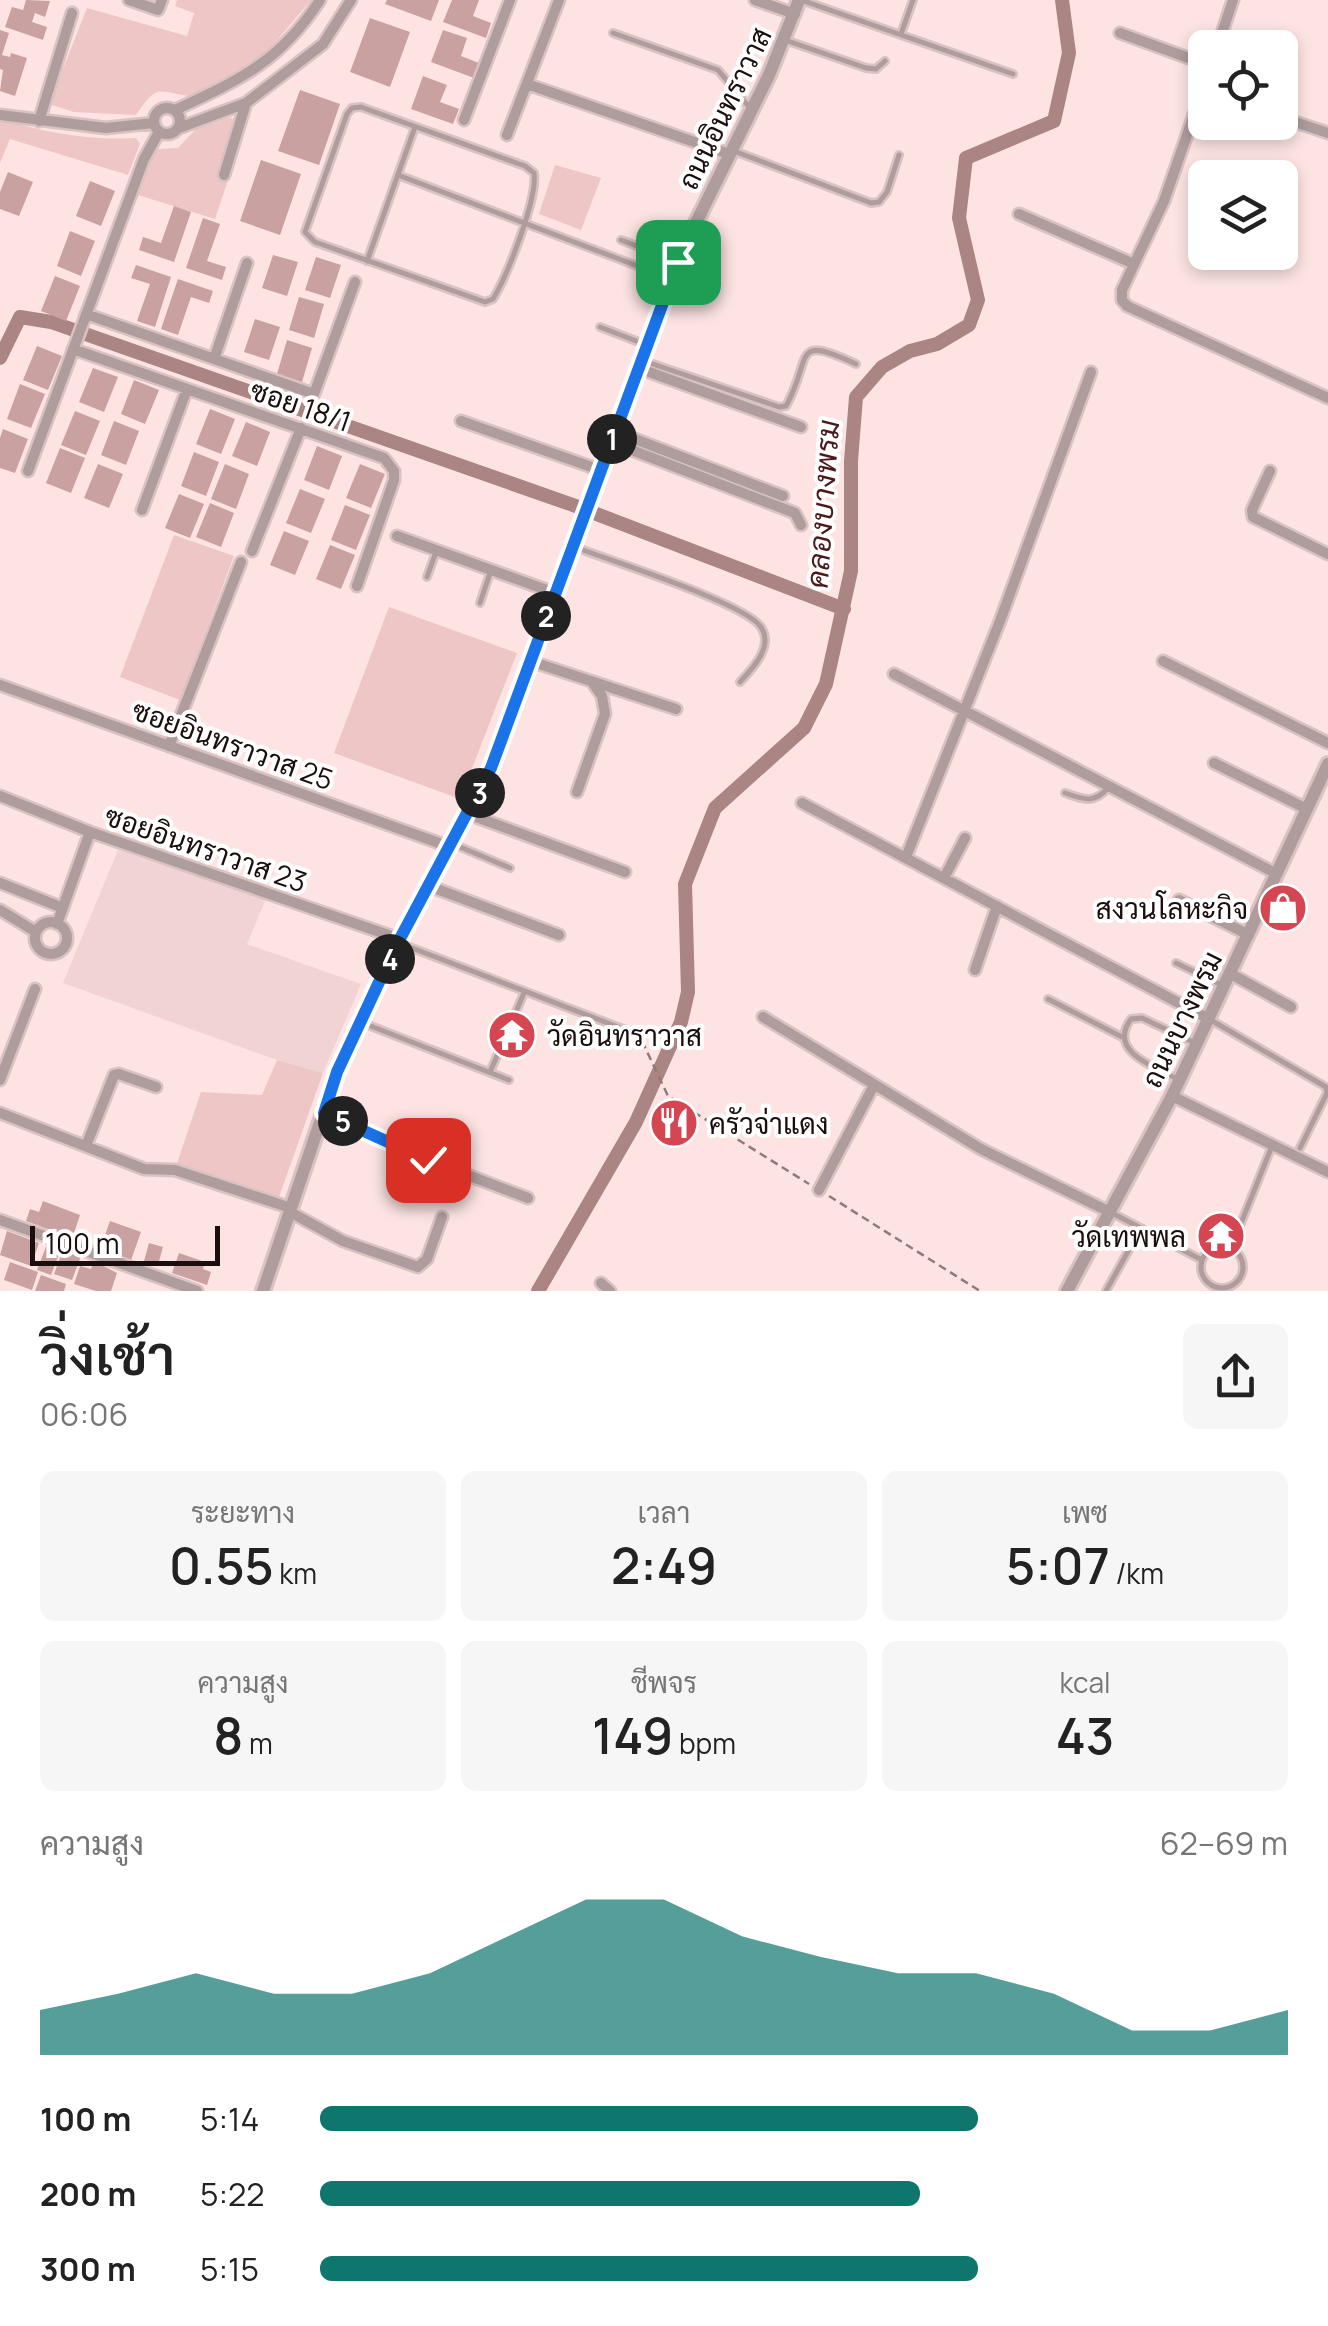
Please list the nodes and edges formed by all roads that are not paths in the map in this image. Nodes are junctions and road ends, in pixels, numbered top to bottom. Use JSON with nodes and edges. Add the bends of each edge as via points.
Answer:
{"nodes":[{"id":1,"x":129,"y":0,"type":"edge"},
{"id":2,"x":162,"y":0,"type":"edge"},
{"id":3,"x":320,"y":0,"type":"edge"},
{"id":4,"x":352,"y":0,"type":"edge"},
{"id":5,"x":510,"y":0,"type":"edge"},
{"id":6,"x":559,"y":0,"type":"edge"},
{"id":7,"x":755,"y":0,"type":"edge"},
{"id":8,"x":800,"y":0,"type":"edge"},
{"id":9,"x":913,"y":0,"type":"edge"},
{"id":10,"x":1233,"y":0,"type":"edge"},
{"id":11,"x":72,"y":12,"type":"dead end"},
{"id":12,"x":795,"y":14,"type":"junction"},
{"id":13,"x":1223,"y":30,"type":"edge"},
{"id":14,"x":613,"y":33,"type":"dead end"},
{"id":15,"x":1120,"y":33,"type":"dead end"},
{"id":16,"x":900,"y":34,"type":"junction"},
{"id":17,"x":785,"y":40,"type":"junction"},
{"id":18,"x":1188,"y":58,"type":"edge"},
{"id":19,"x":884,"y":61,"type":"dead end"},
{"id":20,"x":1014,"y":74,"type":"dead end"},
{"id":21,"x":527,"y":84,"type":"junction"},
{"id":22,"x":246,"y":103,"type":"junction"},
{"id":23,"x":174,"y":110,"type":"junction"},
{"id":24,"x":752,"y":110,"type":"junction"},
{"id":25,"x":0,"y":115,"type":"edge"},
{"id":26,"x":464,"y":120,"type":"dead end"},
{"id":27,"x":39,"y":121,"type":"junction"},
{"id":28,"x":1298,"y":123,"type":"edge"},
{"id":29,"x":416,"y":126,"type":"junction"},
{"id":30,"x":157,"y":127,"type":"junction"},
{"id":31,"x":179,"y":128,"type":"junction"},
{"id":32,"x":1188,"y":129,"type":"edge"},
{"id":33,"x":1328,"y":133,"type":"edge"},
{"id":34,"x":507,"y":136,"type":"dead end"},
{"id":35,"x":730,"y":152,"type":"junction"},
{"id":36,"x":899,"y":154,"type":"dead end"},
{"id":37,"x":398,"y":175,"type":"junction"},
{"id":38,"x":224,"y":176,"type":"dead end"},
{"id":39,"x":1020,"y":214,"type":"dead end"},
{"id":40,"x":523,"y":222,"type":"junction"},
{"id":41,"x":621,"y":240,"type":"dead end"},
{"id":42,"x":367,"y":261,"type":"junction"},
{"id":43,"x":247,"y":262,"type":"dead end"},
{"id":44,"x":678,"y":262,"type":"junction"},
{"id":45,"x":1134,"y":264,"type":"junction"},
{"id":46,"x":672,"y":280,"type":"junction"},
{"id":47,"x":354,"y":282,"type":"dead end"},
{"id":48,"x":84,"y":317,"type":"junction"},
{"id":49,"x":600,"y":327,"type":"dead end"},
{"id":50,"x":75,"y":344,"type":"junction"},
{"id":51,"x":647,"y":345,"type":"junction"},
{"id":52,"x":214,"y":359,"type":"junction"},
{"id":53,"x":640,"y":364,"type":"junction"},
{"id":54,"x":856,"y":364,"type":"dead end"},
{"id":55,"x":1091,"y":372,"type":"dead end"},
{"id":56,"x":187,"y":389,"type":"junction"},
{"id":57,"x":1328,"y":398,"type":"edge"},
{"id":58,"x":461,"y":421,"type":"dead end"},
{"id":59,"x":301,"y":428,"type":"junction"},
{"id":60,"x":802,"y":428,"type":"dead end"},
{"id":61,"x":612,"y":436,"type":"junction"},
{"id":62,"x":600,"y":470,"type":"junction"},
{"id":63,"x":28,"y":471,"type":"dead end"},
{"id":64,"x":1270,"y":471,"type":"dead end"},
{"id":65,"x":783,"y":496,"type":"dead end"},
{"id":66,"x":142,"y":510,"type":"dead end"},
{"id":67,"x":801,"y":526,"type":"dead end"},
{"id":68,"x":398,"y":536,"type":"dead end"},
{"id":69,"x":572,"y":546,"type":"junction"},
{"id":70,"x":252,"y":550,"type":"dead end"},
{"id":71,"x":437,"y":550,"type":"junction"},
{"id":72,"x":1328,"y":554,"type":"edge"},
{"id":73,"x":242,"y":562,"type":"dead end"},
{"id":74,"x":491,"y":570,"type":"junction"},
{"id":75,"x":428,"y":577,"type":"dead end"},
{"id":76,"x":357,"y":586,"type":"dead end"},
{"id":77,"x":555,"y":593,"type":"junction"},
{"id":78,"x":480,"y":604,"type":"dead end"},
{"id":79,"x":1163,"y":660,"type":"dead end"},
{"id":80,"x":530,"y":661,"type":"junction"},
{"id":81,"x":894,"y":674,"type":"dead end"},
{"id":82,"x":592,"y":682,"type":"junction"},
{"id":83,"x":740,"y":682,"type":"dead end"},
{"id":84,"x":0,"y":685,"type":"edge"},
{"id":85,"x":676,"y":709,"type":"dead end"},
{"id":86,"x":962,"y":712,"type":"junction"},
{"id":87,"x":1328,"y":743,"type":"edge"},
{"id":88,"x":170,"y":746,"type":"junction"},
{"id":89,"x":1214,"y":763,"type":"dead end"},
{"id":90,"x":1328,"y":764,"type":"edge"},
{"id":91,"x":1108,"y":787,"type":"junction"},
{"id":92,"x":577,"y":792,"type":"dead end"},
{"id":93,"x":1066,"y":793,"type":"dead end"},
{"id":94,"x":0,"y":796,"type":"edge"},
{"id":95,"x":802,"y":803,"type":"dead end"},
{"id":96,"x":1308,"y":809,"type":"junction"},
{"id":97,"x":468,"y":814,"type":"junction"},
{"id":98,"x":90,"y":832,"type":"junction"},
{"id":99,"x":965,"y":838,"type":"dead end"},
{"id":100,"x":451,"y":845,"type":"junction"},
{"id":101,"x":906,"y":857,"type":"junction"},
{"id":102,"x":510,"y":868,"type":"dead end"},
{"id":103,"x":625,"y":872,"type":"dead end"},
{"id":104,"x":1278,"y":874,"type":"junction"},
{"id":105,"x":944,"y":878,"type":"junction"},
{"id":106,"x":0,"y":884,"type":"edge"},
{"id":107,"x":429,"y":886,"type":"junction"},
{"id":108,"x":1179,"y":900,"type":"dead end"},
{"id":109,"x":997,"y":906,"type":"junction"},
{"id":110,"x":63,"y":908,"type":"junction"},
{"id":111,"x":0,"y":910,"type":"edge"},
{"id":112,"x":57,"y":924,"type":"junction"},
{"id":113,"x":36,"y":932,"type":"junction"},
{"id":114,"x":559,"y":935,"type":"dead end"},
{"id":115,"x":1249,"y":935,"type":"junction"},
{"id":116,"x":399,"y":941,"type":"junction"},
{"id":117,"x":1176,"y":964,"type":"dead end"},
{"id":118,"x":976,"y":970,"type":"dead end"},
{"id":119,"x":1228,"y":980,"type":"junction"},
{"id":120,"x":35,"y":989,"type":"dead end"},
{"id":121,"x":524,"y":993,"type":"junction"},
{"id":122,"x":1048,"y":999,"type":"dead end"},
{"id":123,"x":1291,"y":1007,"type":"dead end"},
{"id":124,"x":764,"y":1016,"type":"dead end"},
{"id":125,"x":1209,"y":1019,"type":"junction"},
{"id":126,"x":360,"y":1022,"type":"junction"},
{"id":127,"x":640,"y":1037,"type":"road end"},
{"id":128,"x":1122,"y":1037,"type":"junction"},
{"id":129,"x":1196,"y":1044,"type":"junction"},
{"id":130,"x":490,"y":1072,"type":"junction"},
{"id":131,"x":0,"y":1080,"type":"edge"},
{"id":132,"x":509,"y":1080,"type":"dead end"},
{"id":133,"x":1178,"y":1080,"type":"junction"},
{"id":134,"x":874,"y":1085,"type":"junction"},
{"id":135,"x":156,"y":1087,"type":"dead end"},
{"id":136,"x":1172,"y":1096,"type":"junction"},
{"id":137,"x":0,"y":1113,"type":"edge"},
{"id":138,"x":324,"y":1113,"type":"junction"},
{"id":139,"x":86,"y":1146,"type":"junction"},
{"id":140,"x":1272,"y":1146,"type":"junction"},
{"id":141,"x":1300,"y":1148,"type":"dead end"},
{"id":142,"x":1328,"y":1172,"type":"edge"},
{"id":143,"x":818,"y":1190,"type":"dead end"},
{"id":144,"x":528,"y":1198,"type":"dead end"},
{"id":145,"x":290,"y":1210,"type":"junction"},
{"id":146,"x":1110,"y":1212,"type":"junction"},
{"id":147,"x":442,"y":1217,"type":"dead end"},
{"id":148,"x":0,"y":1220,"type":"edge"},
{"id":149,"x":1141,"y":1228,"type":"junction"},
{"id":150,"x":1231,"y":1248,"type":"junction"},
{"id":151,"x":1202,"y":1260,"type":"junction"},
{"id":152,"x":1219,"y":1289,"type":"edge"},
{"id":153,"x":196,"y":1291,"type":"edge"},
{"id":154,"x":263,"y":1291,"type":"edge"},
{"id":155,"x":1067,"y":1291,"type":"edge"},
{"id":156,"x":1106,"y":1291,"type":"edge"}],
"edges":[{"from":1,"to":2,"type":"street","via":[[158,10]]},
{"from":3,"to":23,"type":"street","via":[[301,30],[244,78]]},
{"from":4,"to":22,"type":"street","via":[[322,44]]},
{"from":5,"to":26,"type":"street"},
{"from":6,"to":21,"type":"street"},
{"from":7,"to":12,"type":"street"},
{"from":8,"to":12,"type":"street","name":"ถนนอินทราวาส"},
{"from":8,"to":16,"type":"lane"},
{"from":9,"to":16,"type":"lane"},
{"from":10,"to":13,"type":"street"},
{"from":11,"to":27,"type":"street"},
{"from":12,"to":17,"type":"street","name":"ถนนอินทราวาส"},
{"from":14,"to":24,"type":"lane","via":[[718,70]]},
{"from":15,"to":18,"type":"street"},
{"from":16,"to":20,"type":"lane"},
{"from":17,"to":19,"type":"lane","via":[[866,68]]},
{"from":17,"to":24,"type":"street","name":"ถนนอินทราวาส"},
{"from":21,"to":34,"type":"street"},
{"from":21,"to":35,"type":"street"},
{"from":22,"to":31,"type":"street"},
{"from":22,"to":38,"type":"street"},
{"from":23,"to":30,"type":"street","via":[[158,111]]},
{"from":23,"to":31,"type":"street"},
{"from":24,"to":35,"type":"street","name":"ถนนอินทราวาส"},
{"from":25,"to":27,"type":"street"},
{"from":27,"to":30,"type":"street"},
{"from":28,"to":33,"type":"street"},
{"from":29,"to":37,"type":"lane"},
{"from":29,"to":40,"type":"lane","via":[[534,173]]},
{"from":29,"to":42,"type":"lane","via":[[352,108],[306,224],[314,242]]},
{"from":30,"to":31,"type":"street","via":[[168,135]]},
{"from":30,"to":48,"type":"street"},
{"from":32,"to":45,"type":"street"},
{"from":35,"to":36,"type":"lane","via":[[871,203],[887,192]]},
{"from":35,"to":44,"type":"street","name":"ถนนอินทราวาส"},
{"from":37,"to":40,"type":"lane"},
{"from":37,"to":42,"type":"lane"},
{"from":39,"to":45,"type":"street"},
{"from":40,"to":42,"type":"lane","via":[[498,290],[485,302]]},
{"from":40,"to":46,"type":"lane"},
{"from":41,"to":44,"type":"lane"},
{"from":43,"to":52,"type":"street"},
{"from":44,"to":46,"type":"street","name":"ถนนอินทราวาส"},
{"from":45,"to":57,"type":"street","via":[[1122,290],[1127,306]]},
{"from":46,"to":51,"type":"street","name":"ถนนอินทราวาส"},
{"from":47,"to":52,"type":"street","via":[[314,394]]},
{"from":48,"to":50,"type":"street"},
{"from":48,"to":52,"type":"street"},
{"from":49,"to":51,"type":"lane"},
{"from":50,"to":56,"type":"street","name":"ซอย 18/1"},
{"from":50,"to":63,"type":"street"},
{"from":51,"to":53,"type":"street","name":"ถนนอินทราวาส"},
{"from":53,"to":54,"type":"lane","via":[[779,407],[786,406],[812,349]]},
{"from":53,"to":60,"type":"street"},
{"from":53,"to":61,"type":"street","name":"ถนนอินทราวาส"},
{"from":55,"to":86,"type":"street"},
{"from":56,"to":59,"type":"street","name":"ซอย 18/1"},
{"from":56,"to":66,"type":"street"},
{"from":58,"to":62,"type":"street"},
{"from":59,"to":70,"type":"street"},
{"from":59,"to":76,"type":"street","name":"ซอย 18/1","via":[[384,458],[394,471]]},
{"from":61,"to":62,"type":"street","name":"ถนนอินทราวาส"},
{"from":61,"to":65,"type":"street"},
{"from":61,"to":67,"type":"street","via":[[795,513]]},
{"from":62,"to":69,"type":"street","name":"ถนนอินทราวาส"},
{"from":64,"to":72,"type":"street","via":[[1252,517]]},
{"from":68,"to":71,"type":"street"},
{"from":69,"to":77,"type":"street","name":"ถนนอินทราวาส"},
{"from":69,"to":83,"type":"lane","via":[[733,608],[760,625],[762,651]]},
{"from":71,"to":74,"type":"street"},
{"from":71,"to":75,"type":"lane"},
{"from":73,"to":88,"type":"street"},
{"from":74,"to":77,"type":"street"},
{"from":74,"to":78,"type":"lane"},
{"from":77,"to":80,"type":"street","name":"ถนนอินทราวาส"},
{"from":79,"to":87,"type":"street"},
{"from":80,"to":82,"type":"street"},
{"from":80,"to":97,"type":"street","name":"ถนนอินทราวาส"},
{"from":81,"to":86,"type":"street"},
{"from":82,"to":85,"type":"street"},
{"from":82,"to":92,"type":"street","via":[[605,714]]},
{"from":84,"to":88,"type":"street","name":"ซอยอินทราวาส 25"},
{"from":86,"to":91,"type":"street"},
{"from":86,"to":101,"type":"street"},
{"from":88,"to":100,"type":"street","name":"ซอยอินทราวาส 25"},
{"from":89,"to":96,"type":"street"},
{"from":90,"to":96,"type":"street","name":"ถนนบางพรม"},
{"from":91,"to":93,"type":"lane","via":[[1092,800]]},
{"from":91,"to":104,"type":"street"},
{"from":94,"to":98,"type":"street","name":"ซอยอินทราวาส 23"},
{"from":95,"to":101,"type":"street"},
{"from":96,"to":104,"type":"street","name":"ถนนบางพรม"},
{"from":97,"to":100,"type":"street","name":"ถนนอินทราวาส"},
{"from":97,"to":103,"type":"street"},
{"from":98,"to":110,"type":"street"},
{"from":98,"to":116,"type":"street","name":"ซอยอินทราวาส 23"},
{"from":99,"to":105,"type":"street"},
{"from":100,"to":102,"type":"lane"},
{"from":100,"to":107,"type":"street","name":"ถนนอินทราวาส"},
{"from":101,"to":105,"type":"street"},
{"from":104,"to":115,"type":"street","name":"ถนนบางพรม"},
{"from":105,"to":109,"type":"street"},
{"from":106,"to":110,"type":"street"},
{"from":107,"to":114,"type":"street"},
{"from":107,"to":116,"type":"street","name":"ถนนอินทราวาส"},
{"from":108,"to":115,"type":"street"},
{"from":109,"to":118,"type":"street"},
{"from":109,"to":125,"type":"street"},
{"from":110,"to":112,"type":"street"},
{"from":111,"to":113,"type":"street"},
{"from":112,"to":113,"type":"street","via":[[48,922]]},
{"from":112,"to":113,"type":"street","via":[[66,936],[56,952],[42,951]]},
{"from":115,"to":119,"type":"street","name":"ถนนบางพรม"},
{"from":116,"to":121,"type":"lane"},
{"from":116,"to":126,"type":"street","name":"ถนนอินทราวาส"},
{"from":117,"to":119,"type":"lane"},
{"from":119,"to":123,"type":"street"},
{"from":119,"to":125,"type":"street","name":"ถนนบางพรม"},
{"from":120,"to":131,"type":"street"},
{"from":121,"to":127,"type":"lane"},
{"from":121,"to":130,"type":"lane"},
{"from":122,"to":128,"type":"lane"},
{"from":124,"to":134,"type":"street"},
{"from":125,"to":129,"type":"street","name":"ถนนบางพรม"},
{"from":125,"to":141,"type":"lane","via":[[1326,1087]]},
{"from":126,"to":130,"type":"lane"},
{"from":126,"to":138,"type":"street","name":"ถนนอินทราวาส"},
{"from":128,"to":129,"type":"lane","via":[[1131,1019],[1142,1018]]},
{"from":128,"to":133,"type":"lane","via":[[1137,1057]]},
{"from":129,"to":133,"type":"street","name":"ถนนบางพรม"},
{"from":130,"to":132,"type":"lane"},
{"from":133,"to":136,"type":"street","name":"ถนนบางพรม"},
{"from":134,"to":143,"type":"street"},
{"from":134,"to":146,"type":"street","via":[[980,1149]]},
{"from":135,"to":139,"type":"street","via":[[114,1076]]},
{"from":136,"to":140,"type":"street"},
{"from":136,"to":146,"type":"street","name":"ถนนบางพรม"},
{"from":137,"to":139,"type":"street"},
{"from":138,"to":144,"type":"street"},
{"from":138,"to":145,"type":"street","name":"ถนนอินทราวาส"},
{"from":139,"to":145,"type":"street"},
{"from":140,"to":142,"type":"street"},
{"from":140,"to":150,"type":"lane"},
{"from":145,"to":147,"type":"street","via":[[343,1241],[418,1267]]},
{"from":145,"to":154,"type":"street","name":"ถนนอินทราวาส"},
{"from":146,"to":149,"type":"lane"},
{"from":146,"to":155,"type":"street","name":"ถนนบางพรม"},
{"from":148,"to":153,"type":"street"},
{"from":149,"to":151,"type":"lane"},
{"from":149,"to":156,"type":"lane"},
{"from":150,"to":151,"type":"lane","via":[[1210,1249]]},
{"from":150,"to":152,"type":"lane","via":[[1242,1270],[1232,1285]]},
{"from":151,"to":152,"type":"lane","via":[[1203,1275]]}]}
